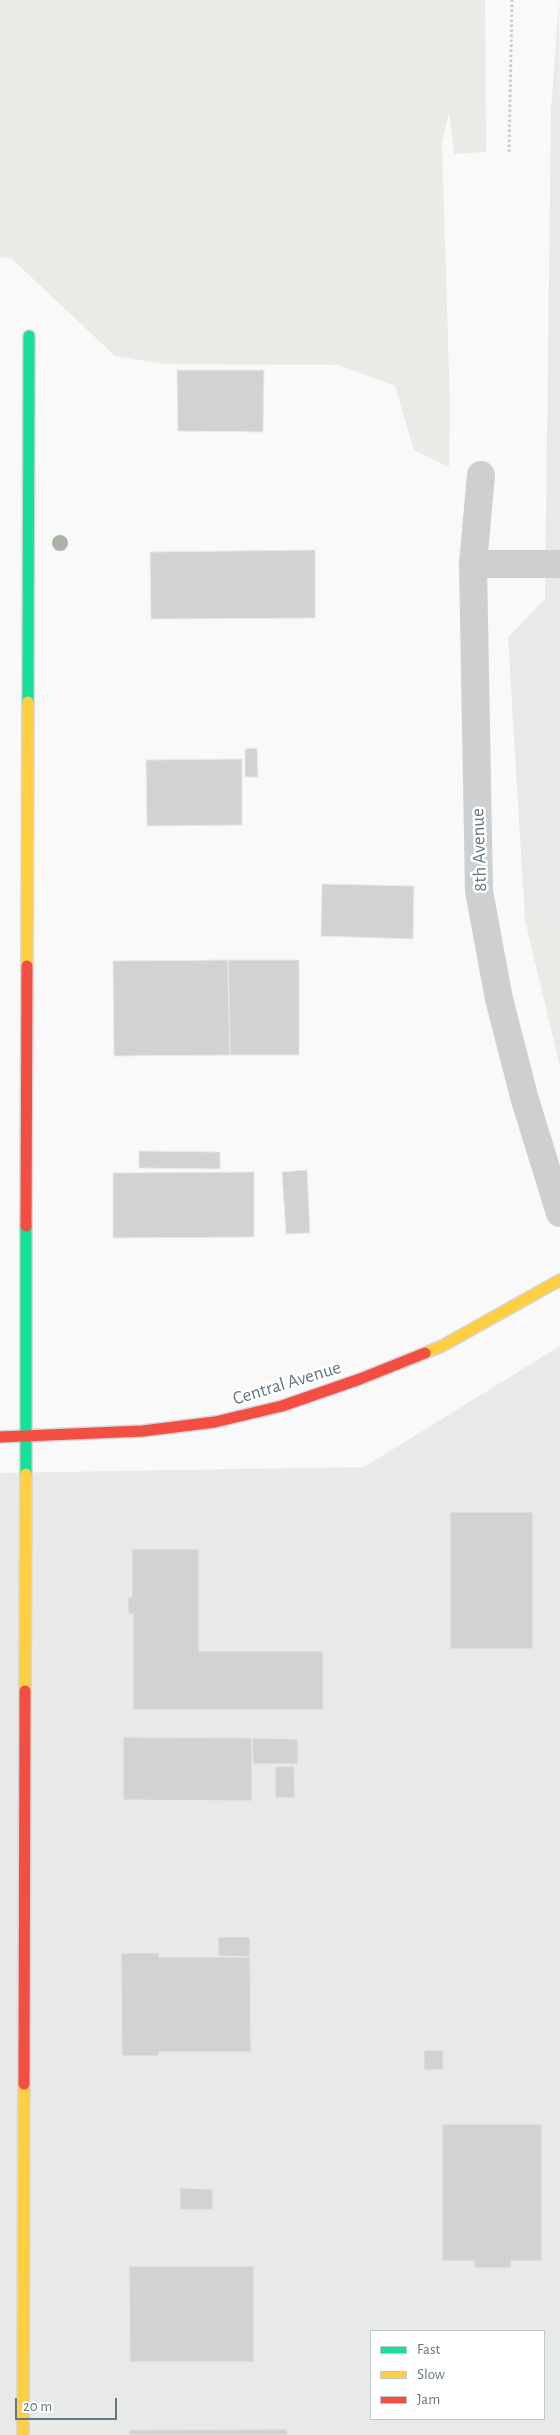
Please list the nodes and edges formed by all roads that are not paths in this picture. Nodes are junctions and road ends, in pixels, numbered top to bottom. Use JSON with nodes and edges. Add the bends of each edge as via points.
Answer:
{"nodes":[{"id":1,"x":29,"y":336,"type":"dead end"},
{"id":2,"x":481,"y":475,"type":"dead end"},
{"id":3,"x":473,"y":564,"type":"junction"},
{"id":4,"x":560,"y":564,"type":"edge"},
{"id":5,"x":560,"y":1213,"type":"edge"},
{"id":6,"x":560,"y":1280,"type":"edge"},
{"id":7,"x":0,"y":1437,"type":"edge"},
{"id":8,"x":25,"y":1437,"type":"junction"},
{"id":9,"x":23,"y":2435,"type":"edge"}],
"edges":[{"from":1,"to":8,"type":"street"},
{"from":2,"to":3,"type":"street","name":"8th Avenue"},
{"from":3,"to":4,"type":"street"},
{"from":3,"to":5,"type":"street","name":"8th Avenue","via":[[479,892],[500,999],[525,1100]]},
{"from":6,"to":8,"type":"street","name":"Central Avenue","via":[[442,1346],[282,1406],[215,1422],[143,1431]]},
{"from":7,"to":8,"type":"street","name":"Central Avenue"},
{"from":8,"to":9,"type":"street"}]}
